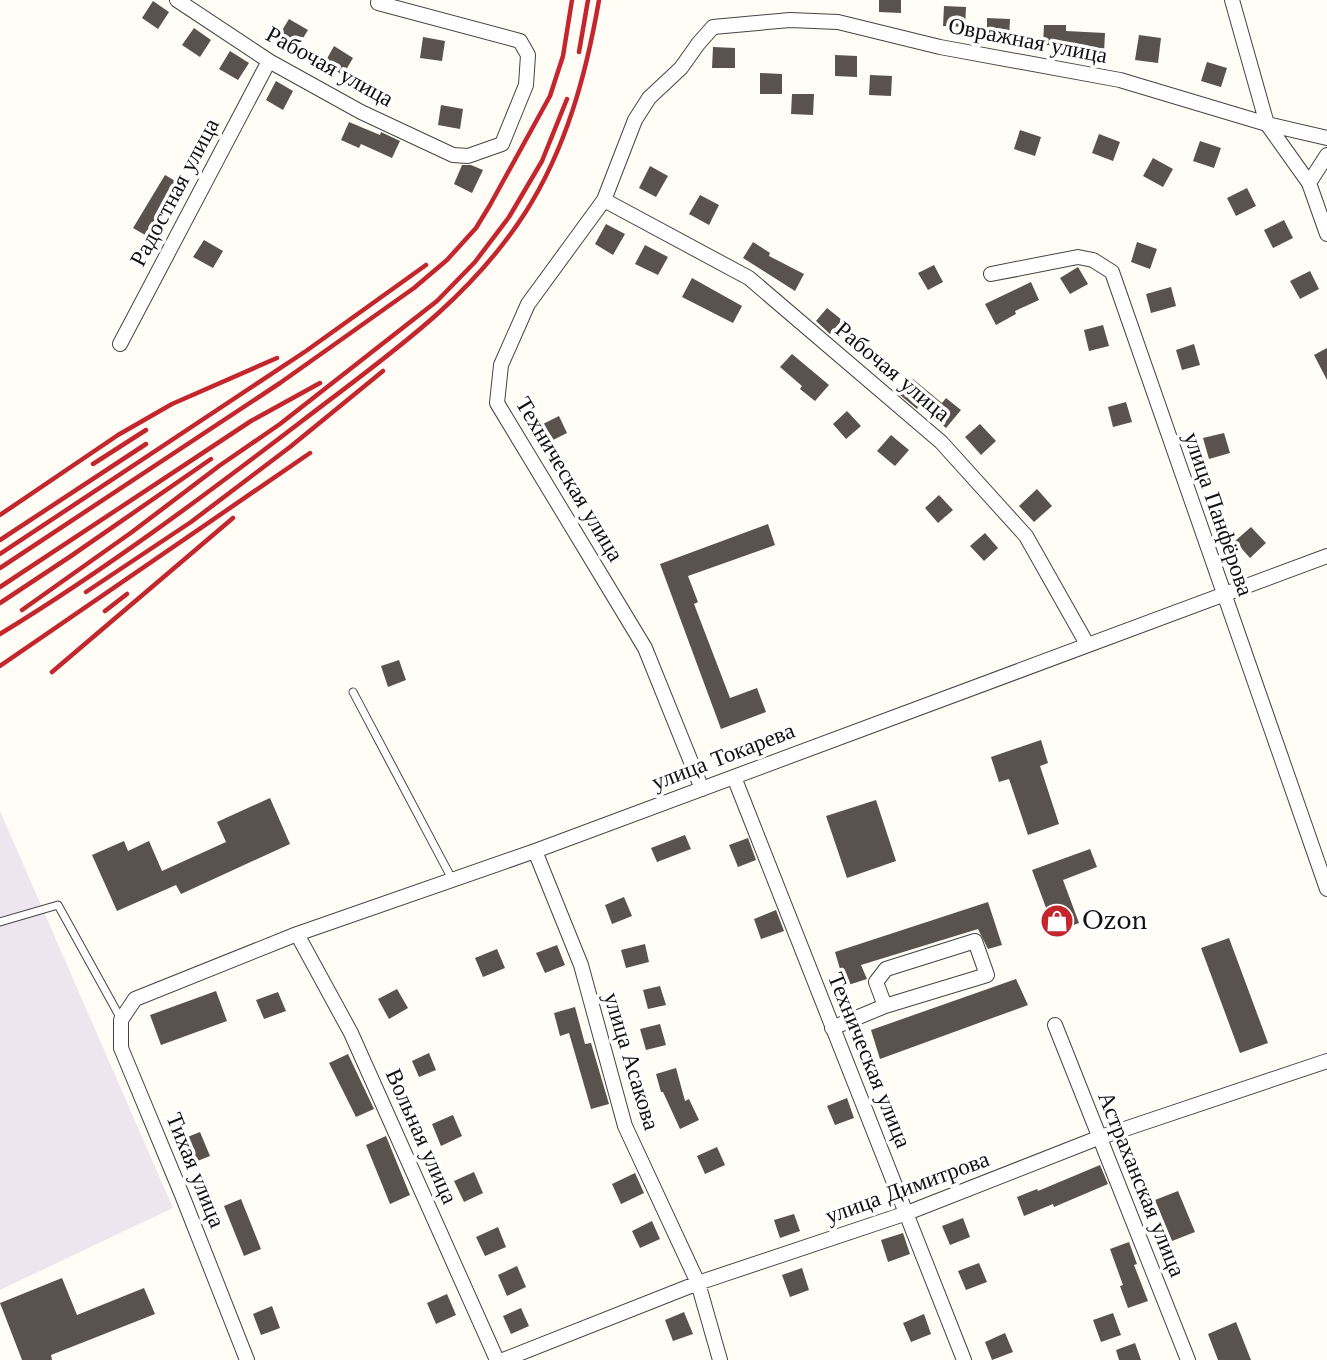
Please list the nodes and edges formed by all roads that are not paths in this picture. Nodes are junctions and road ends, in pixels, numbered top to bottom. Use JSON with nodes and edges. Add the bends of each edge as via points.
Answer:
{"nodes":[{"id":1,"x":177,"y":0,"type":"edge"},
{"id":2,"x":1232,"y":0,"type":"edge"},
{"id":3,"x":378,"y":3,"type":"dead end"},
{"id":4,"x":269,"y":61,"type":"junction"},
{"id":5,"x":1267,"y":124,"type":"junction"},
{"id":6,"x":1327,"y":138,"type":"edge"},
{"id":7,"x":1327,"y":155,"type":"edge"},
{"id":8,"x":1309,"y":183,"type":"junction"},
{"id":9,"x":604,"y":200,"type":"junction"},
{"id":10,"x":1327,"y":234,"type":"edge"},
{"id":11,"x":991,"y":274,"type":"dead end"},
{"id":12,"x":120,"y":344,"type":"dead end"},
{"id":13,"x":1327,"y":555,"type":"edge"},
{"id":14,"x":1223,"y":594,"type":"junction"},
{"id":15,"x":1087,"y":644,"type":"junction"},
{"id":16,"x":354,"y":692,"type":"dead end"},
{"id":17,"x":734,"y":777,"type":"junction"},
{"id":18,"x":702,"y":789,"type":"junction"},
{"id":19,"x":535,"y":851,"type":"junction"},
{"id":20,"x":452,"y":880,"type":"junction"},
{"id":21,"x":1327,"y":888,"type":"edge"},
{"id":22,"x":0,"y":922,"type":"edge"},
{"id":23,"x":297,"y":934,"type":"junction"},
{"id":24,"x":885,"y":1006,"type":"junction"},
{"id":25,"x":121,"y":1020,"type":"junction"},
{"id":26,"x":1055,"y":1025,"type":"dead end"},
{"id":27,"x":832,"y":1028,"type":"junction"},
{"id":28,"x":1327,"y":1060,"type":"edge"},
{"id":29,"x":1098,"y":1138,"type":"junction"},
{"id":30,"x":907,"y":1213,"type":"junction"},
{"id":31,"x":698,"y":1283,"type":"junction"},
{"id":32,"x":247,"y":1360,"type":"edge"},
{"id":33,"x":497,"y":1360,"type":"edge"},
{"id":34,"x":503,"y":1360,"type":"edge"},
{"id":35,"x":720,"y":1360,"type":"edge"},
{"id":36,"x":964,"y":1360,"type":"edge"},
{"id":37,"x":1188,"y":1360,"type":"edge"}],
"edges":[{"from":1,"to":4,"type":"street","name":"Рабочая улица"},
{"from":2,"to":5,"type":"street"},
{"from":3,"to":4,"type":"street","name":"Рабочая улица","via":[[520,41],[528,55],[526,85],[502,144],[468,156],[453,155],[361,112]]},
{"from":4,"to":12,"type":"street","name":"Радостная улица"},
{"from":5,"to":6,"type":"street","name":"Овражная улица"},
{"from":5,"to":8,"type":"street"},
{"from":5,"to":9,"type":"street","name":"Овражная улица","via":[[1120,80],[940,47],[838,22],[728,25],[713,27],[649,99],[635,120]]},
{"from":7,"to":8,"type":"street"},
{"from":8,"to":10,"type":"street"},
{"from":9,"to":15,"type":"street","name":"Рабочая улица","via":[[749,278],[942,442],[1026,536]]},
{"from":9,"to":18,"type":"street","name":"Техническая улица","via":[[528,304],[501,365],[497,403],[645,648]]},
{"from":11,"to":14,"type":"street","name":"улица Панфёрова","via":[[1078,257],[1112,272]]},
{"from":13,"to":14,"type":"street","name":"улица Токарева"},
{"from":14,"to":15,"type":"street","name":"улица Токарева"},
{"from":14,"to":21,"type":"street","name":"улица Панфёрова"},
{"from":15,"to":17,"type":"street","name":"улица Токарева"},
{"from":16,"to":20,"type":"lane"},
{"from":17,"to":18,"type":"street","name":"улица Токарева"},
{"from":17,"to":27,"type":"street","name":"Техническая улица"},
{"from":18,"to":19,"type":"street","name":"улица Токарева"},
{"from":19,"to":20,"type":"street","name":"улица Токарева"},
{"from":19,"to":31,"type":"street","name":"улица Асакова","via":[[581,965],[625,1126]]},
{"from":20,"to":23,"type":"street","name":"улица Токарева"},
{"from":22,"to":25,"type":"lane","via":[[58,905]]},
{"from":23,"to":25,"type":"street","name":"улица Токарева","via":[[135,999]]},
{"from":23,"to":33,"type":"street","name":"Вольная улица","via":[[351,1033]]},
{"from":24,"to":24,"type":"street","via":[[987,975],[975,941],[886,969],[876,982]]},
{"from":24,"to":27,"type":"street"},
{"from":25,"to":32,"type":"street","name":"Тихая улица","via":[[121,1048]]},
{"from":26,"to":29,"type":"street","name":"Астраханская улица"},
{"from":27,"to":30,"type":"street","name":"Техническая улица"},
{"from":28,"to":29,"type":"street","name":"улица Димитрова"},
{"from":29,"to":30,"type":"street","name":"улица Димитрова"},
{"from":29,"to":37,"type":"street","name":"Астраханская улица"},
{"from":30,"to":31,"type":"street","name":"улица Димитрова"},
{"from":30,"to":36,"type":"street","name":"Техническая улица"},
{"from":31,"to":34,"type":"street","name":"улица Димитрова"},
{"from":31,"to":35,"type":"street","name":"улица Асакова"}]}
